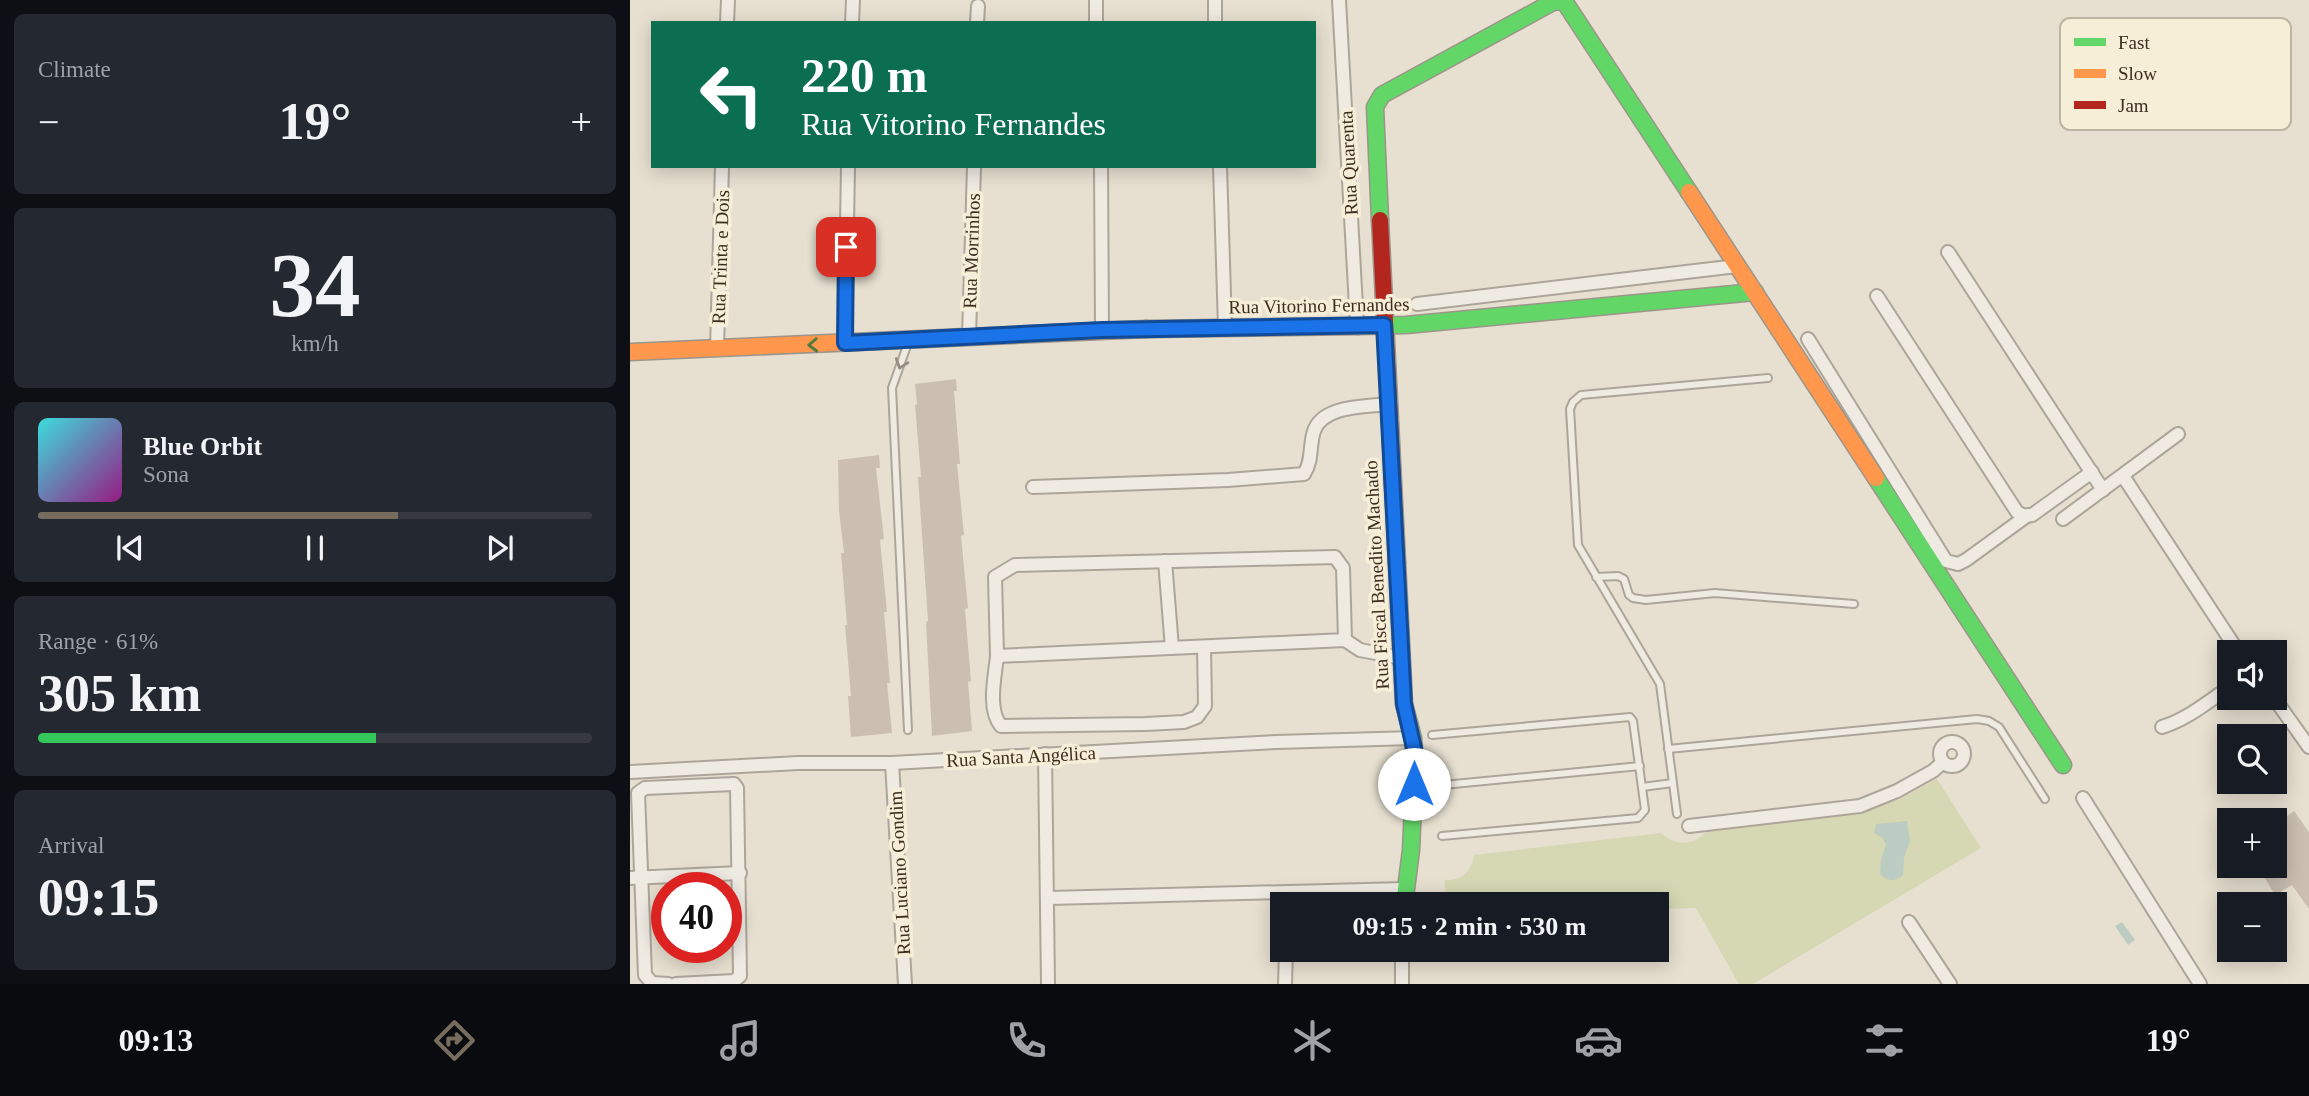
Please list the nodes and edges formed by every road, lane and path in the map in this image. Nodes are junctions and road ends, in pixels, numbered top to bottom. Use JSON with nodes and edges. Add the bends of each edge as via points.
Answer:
{"nodes":[{"id":1,"x":728,"y":0,"type":"edge"},
{"id":2,"x":853,"y":0,"type":"edge"},
{"id":3,"x":1096,"y":0,"type":"edge"},
{"id":4,"x":1215,"y":0,"type":"edge"},
{"id":5,"x":1339,"y":0,"type":"edge"},
{"id":6,"x":978,"y":6,"type":"dead end"},
{"id":7,"x":727,"y":21,"type":"edge"},
{"id":8,"x":852,"y":21,"type":"edge"},
{"id":9,"x":977,"y":21,"type":"edge"},
{"id":10,"x":1096,"y":21,"type":"edge"},
{"id":11,"x":1215,"y":21,"type":"edge"},
{"id":12,"x":722,"y":168,"type":"edge"},
{"id":13,"x":848,"y":168,"type":"edge"},
{"id":14,"x":974,"y":168,"type":"edge"},
{"id":15,"x":1101,"y":168,"type":"edge"},
{"id":16,"x":1220,"y":168,"type":"edge"},
{"id":17,"x":1948,"y":252,"type":"dead end"},
{"id":18,"x":1737,"y":266,"type":"junction"},
{"id":19,"x":1755,"y":292,"type":"junction"},
{"id":20,"x":1877,"y":296,"type":"dead end"},
{"id":21,"x":1417,"y":304,"type":"dead end"},
{"id":22,"x":1357,"y":325,"type":"junction"},
{"id":23,"x":1384,"y":325,"type":"junction"},
{"id":24,"x":1225,"y":327,"type":"junction"},
{"id":25,"x":1102,"y":330,"type":"junction"},
{"id":26,"x":969,"y":337,"type":"junction"},
{"id":27,"x":909,"y":339,"type":"junction"},
{"id":28,"x":1808,"y":339,"type":"dead end"},
{"id":29,"x":845,"y":343,"type":"junction"},
{"id":30,"x":717,"y":349,"type":"junction"},
{"id":31,"x":630,"y":352,"type":"edge"},
{"id":32,"x":1768,"y":378,"type":"dead end"},
{"id":33,"x":1388,"y":404,"type":"junction"},
{"id":34,"x":2178,"y":434,"type":"dead end"},
{"id":35,"x":2092,"y":472,"type":"junction"},
{"id":36,"x":2123,"y":476,"type":"junction"},
{"id":37,"x":1033,"y":487,"type":"dead end"},
{"id":38,"x":2103,"y":491,"type":"junction"},
{"id":39,"x":2028,"y":515,"type":"junction"},
{"id":40,"x":2063,"y":519,"type":"dead end"},
{"id":41,"x":1166,"y":561,"type":"junction"},
{"id":42,"x":1596,"y":577,"type":"junction"},
{"id":43,"x":1854,"y":604,"type":"dead end"},
{"id":44,"x":1345,"y":640,"type":"junction"},
{"id":45,"x":2230,"y":640,"type":"edge"},
{"id":46,"x":1204,"y":647,"type":"junction"},
{"id":47,"x":1172,"y":648,"type":"junction"},
{"id":48,"x":997,"y":656,"type":"junction"},
{"id":49,"x":1402,"y":658,"type":"junction"},
{"id":50,"x":2217,"y":696,"type":"edge"},
{"id":51,"x":2283,"y":710,"type":"edge"},
{"id":52,"x":2162,"y":727,"type":"dead end"},
{"id":53,"x":908,"y":730,"type":"dead end"},
{"id":54,"x":1432,"y":735,"type":"dead end"},
{"id":55,"x":1413,"y":738,"type":"junction"},
{"id":56,"x":2309,"y":747,"type":"edge"},
{"id":57,"x":1668,"y":748,"type":"junction"},
{"id":58,"x":1045,"y":754,"type":"junction"},
{"id":59,"x":1943,"y":762,"type":"dead end"},
{"id":60,"x":892,"y":763,"type":"junction"},
{"id":61,"x":2063,"y":765,"type":"dead end"},
{"id":62,"x":1640,"y":766,"type":"junction"},
{"id":63,"x":630,"y":772,"type":"edge"},
{"id":64,"x":1673,"y":783,"type":"junction"},
{"id":65,"x":1433,"y":786,"type":"dead end"},
{"id":66,"x":1642,"y":787,"type":"junction"},
{"id":67,"x":2082,"y":798,"type":"dead end"},
{"id":68,"x":2045,"y":799,"type":"dead end"},
{"id":69,"x":1677,"y":814,"type":"dead end"},
{"id":70,"x":1689,"y":826,"type":"dead end"},
{"id":71,"x":1442,"y":836,"type":"dead end"},
{"id":72,"x":740,"y":872,"type":"edge"},
{"id":73,"x":636,"y":878,"type":"edge"},
{"id":74,"x":1406,"y":892,"type":"edge"},
{"id":75,"x":1049,"y":898,"type":"junction"},
{"id":76,"x":1270,"y":898,"type":"edge"},
{"id":77,"x":1909,"y":922,"type":"dead end"},
{"id":78,"x":1286,"y":962,"type":"edge"},
{"id":79,"x":1402,"y":962,"type":"edge"},
{"id":80,"x":740,"y":963,"type":"edge"},
{"id":81,"x":668,"y":984,"type":"edge"},
{"id":82,"x":676,"y":984,"type":"edge"},
{"id":83,"x":905,"y":984,"type":"edge"},
{"id":84,"x":1048,"y":984,"type":"edge"},
{"id":85,"x":1285,"y":984,"type":"edge"},
{"id":86,"x":1402,"y":984,"type":"edge"},
{"id":87,"x":1950,"y":984,"type":"edge"},
{"id":88,"x":2200,"y":984,"type":"edge"}],
"edges":[{"from":1,"to":7,"type":"street"},
{"from":2,"to":8,"type":"street"},
{"from":3,"to":10,"type":"street"},
{"from":4,"to":11,"type":"street"},
{"from":5,"to":22,"type":"street","name":"Rua Quarenta"},
{"from":6,"to":9,"type":"street"},
{"from":12,"to":30,"type":"street","name":"Rua Trinta e Dois"},
{"from":13,"to":29,"type":"street"},
{"from":14,"to":26,"type":"street","name":"Rua Morrinhos"},
{"from":15,"to":25,"type":"street"},
{"from":16,"to":24,"type":"street"},
{"from":17,"to":35,"type":"street"},
{"from":18,"to":19,"type":"street"},
{"from":18,"to":21,"type":"street"},
{"from":18,"to":23,"type":"street","name":"Rua Fiscal Benedito Machado","via":[[1566,4],[1553,2],[1377,101]]},
{"from":19,"to":23,"type":"street","name":"Rua Vitorino Fernandes"},
{"from":19,"to":61,"type":"street"},
{"from":20,"to":39,"type":"street","via":[[2017,512]]},
{"from":22,"to":23,"type":"street","name":"Rua Vitorino Fernandes"},
{"from":22,"to":24,"type":"street","name":"Rua Vitorino Fernandes"},
{"from":23,"to":33,"type":"street","name":"Rua Fiscal Benedito Machado"},
{"from":24,"to":25,"type":"street","name":"Rua Vitorino Fernandes"},
{"from":25,"to":26,"type":"street","name":"Rua Vitorino Fernandes"},
{"from":26,"to":27,"type":"street","name":"Rua Vitorino Fernandes"},
{"from":27,"to":29,"type":"street","name":"Rua Vitorino Fernandes"},
{"from":27,"to":53,"type":"lane","one_way":true,"via":[[892,388]]},
{"from":28,"to":39,"type":"street","via":[[1946,561],[1958,564],[1966,560]]},
{"from":29,"to":30,"type":"street","name":"Rua Vitorino Fernandes","one_way":true},
{"from":30,"to":31,"type":"street","name":"Rua Vitorino Fernandes"},
{"from":32,"to":42,"type":"lane","via":[[1581,395],[1573,402],[1570,430],[1578,545]]},
{"from":33,"to":37,"type":"street","via":[[1342,410],[1322,419],[1314,432],[1311,463],[1304,474]]},
{"from":33,"to":49,"type":"street","name":"Rua Fiscal Benedito Machado"},
{"from":34,"to":36,"type":"street"},
{"from":35,"to":38,"type":"street"},
{"from":35,"to":39,"type":"street"},
{"from":36,"to":38,"type":"street"},
{"from":36,"to":45,"type":"street"},
{"from":38,"to":40,"type":"street"},
{"from":41,"to":44,"type":"street","via":[[1335,557],[1343,568]]},
{"from":41,"to":47,"type":"street"},
{"from":41,"to":48,"type":"street","via":[[1015,565],[1003,570],[995,577]]},
{"from":42,"to":43,"type":"lane","via":[[1618,576],[1624,579],[1629,595],[1646,600],[1745,593]]},
{"from":42,"to":57,"type":"lane","via":[[1660,684]]},
{"from":44,"to":46,"type":"street"},
{"from":44,"to":49,"type":"street","via":[[1360,650]]},
{"from":46,"to":47,"type":"street"},
{"from":46,"to":48,"type":"street","via":[[1205,706],[1197,717],[1146,724],[1001,726],[993,705]]},
{"from":47,"to":48,"type":"street"},
{"from":49,"to":55,"type":"street","name":"Rua Fiscal Benedito Machado","via":[[1404,704]]},
{"from":50,"to":52,"type":"street"},
{"from":51,"to":56,"type":"street"},
{"from":54,"to":62,"type":"lane","via":[[1630,717]]},
{"from":55,"to":58,"type":"street","name":"Rua Santa Angélica"},
{"from":55,"to":74,"type":"street","name":"Rua Fiscal Benedito Machado","via":[[1419,850]]},
{"from":57,"to":64,"type":"lane"},
{"from":57,"to":68,"type":"lane","via":[[1977,719],[1999,726]]},
{"from":58,"to":60,"type":"street","name":"Rua Santa Angélica"},
{"from":58,"to":75,"type":"street"},
{"from":59,"to":70,"type":"street","via":[[1897,791],[1860,806]]},
{"from":60,"to":63,"type":"street","name":"Rua Santa Angélica"},
{"from":60,"to":83,"type":"street","name":"Rua Luciano Gondim"},
{"from":62,"to":65,"type":"lane"},
{"from":62,"to":66,"type":"lane"},
{"from":64,"to":66,"type":"lane"},
{"from":64,"to":69,"type":"lane"},
{"from":66,"to":71,"type":"lane","via":[[1645,810],[1638,818]]},
{"from":67,"to":88,"type":"street"},
{"from":72,"to":73,"type":"street","via":[[737,786],[657,788],[638,793]]},
{"from":73,"to":81,"type":"street","via":[[645,975],[652,983]]},
{"from":75,"to":76,"type":"street"},
{"from":75,"to":84,"type":"street"},
{"from":77,"to":87,"type":"street"},
{"from":78,"to":85,"type":"street"},
{"from":79,"to":86,"type":"street"},
{"from":80,"to":82,"type":"street","via":[[740,976],[734,981]]}]}
